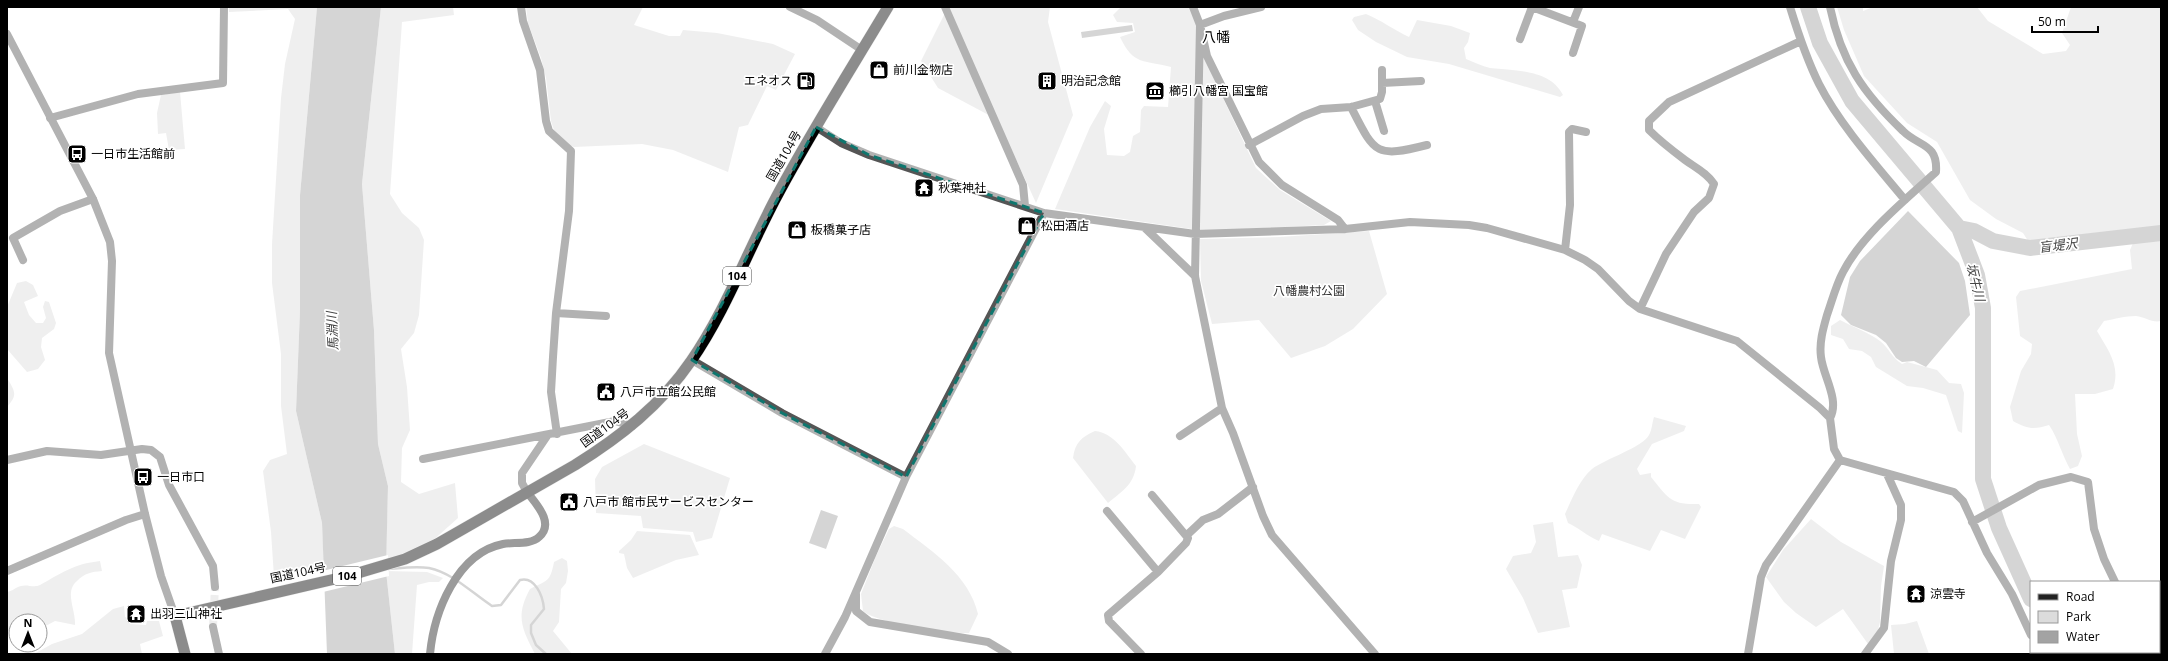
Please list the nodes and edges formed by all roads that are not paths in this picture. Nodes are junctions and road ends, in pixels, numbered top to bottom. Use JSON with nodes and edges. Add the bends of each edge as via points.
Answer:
{"nodes":[{"id":1,"x":224,"y":7,"type":"edge"},
{"id":2,"x":521,"y":7,"type":"edge"},
{"id":3,"x":790,"y":7,"type":"edge"},
{"id":4,"x":888,"y":7,"type":"edge"},
{"id":5,"x":945,"y":7,"type":"edge"},
{"id":6,"x":1193,"y":7,"type":"edge"},
{"id":7,"x":1261,"y":7,"type":"edge"},
{"id":8,"x":1532,"y":7,"type":"edge"},
{"id":9,"x":1579,"y":7,"type":"edge"},
{"id":10,"x":1790,"y":7,"type":"edge"},
{"id":11,"x":1830,"y":7,"type":"edge"},
{"id":12,"x":1574,"y":22,"type":"junction"},
{"id":13,"x":1200,"y":25,"type":"junction"},
{"id":14,"x":7,"y":34,"type":"edge"},
{"id":15,"x":1520,"y":39,"type":"dead end"},
{"id":16,"x":1801,"y":41,"type":"junction"},
{"id":17,"x":862,"y":50,"type":"junction"},
{"id":18,"x":1573,"y":53,"type":"dead end"},
{"id":19,"x":1382,"y":70,"type":"dead end"},
{"id":20,"x":1421,"y":81,"type":"dead end"},
{"id":21,"x":1382,"y":83,"type":"junction"},
{"id":22,"x":1375,"y":101,"type":"junction"},
{"id":23,"x":1351,"y":107,"type":"junction"},
{"id":24,"x":50,"y":118,"type":"junction"},
{"id":25,"x":816,"y":127,"type":"junction"},
{"id":26,"x":1384,"y":131,"type":"dead end"},
{"id":27,"x":1586,"y":132,"type":"dead end"},
{"id":28,"x":1249,"y":145,"type":"junction"},
{"id":29,"x":1427,"y":145,"type":"dead end"},
{"id":30,"x":93,"y":199,"type":"junction"},
{"id":31,"x":1905,"y":200,"type":"junction"},
{"id":32,"x":1025,"y":206,"type":"junction"},
{"id":33,"x":1044,"y":213,"type":"junction"},
{"id":34,"x":1145,"y":228,"type":"junction"},
{"id":35,"x":1345,"y":229,"type":"junction"},
{"id":36,"x":1195,"y":234,"type":"junction"},
{"id":37,"x":1565,"y":250,"type":"junction"},
{"id":38,"x":23,"y":260,"type":"dead end"},
{"id":39,"x":1195,"y":276,"type":"junction"},
{"id":40,"x":1640,"y":309,"type":"junction"},
{"id":41,"x":556,"y":313,"type":"junction"},
{"id":42,"x":606,"y":316,"type":"dead end"},
{"id":43,"x":692,"y":360,"type":"junction"},
{"id":44,"x":1222,"y":408,"type":"junction"},
{"id":45,"x":1830,"y":418,"type":"junction"},
{"id":46,"x":632,"y":426,"type":"junction"},
{"id":47,"x":557,"y":434,"type":"junction"},
{"id":48,"x":547,"y":436,"type":"junction"},
{"id":49,"x":1180,"y":436,"type":"dead end"},
{"id":50,"x":130,"y":451,"type":"junction"},
{"id":51,"x":423,"y":459,"type":"dead end"},
{"id":52,"x":7,"y":460,"type":"edge"},
{"id":53,"x":1840,"y":460,"type":"junction"},
{"id":54,"x":1887,"y":474,"type":"junction"},
{"id":55,"x":906,"y":477,"type":"junction"},
{"id":56,"x":1253,"y":487,"type":"junction"},
{"id":57,"x":527,"y":492,"type":"junction"},
{"id":58,"x":1152,"y":495,"type":"dead end"},
{"id":59,"x":1107,"y":511,"type":"dead end"},
{"id":60,"x":145,"y":514,"type":"junction"},
{"id":61,"x":1972,"y":522,"type":"junction"},
{"id":62,"x":1187,"y":535,"type":"junction"},
{"id":63,"x":7,"y":571,"type":"edge"},
{"id":64,"x":1158,"y":572,"type":"junction"},
{"id":65,"x":2115,"y":581,"type":"edge"},
{"id":66,"x":215,"y":587,"type":"tunnel mouth"},
{"id":67,"x":857,"y":590,"type":"junction"},
{"id":68,"x":175,"y":616,"type":"junction"},
{"id":69,"x":213,"y":627,"type":"tunnel mouth"},
{"id":70,"x":2030,"y":633,"type":"edge"},
{"id":71,"x":185,"y":654,"type":"edge"},
{"id":72,"x":219,"y":654,"type":"edge"},
{"id":73,"x":430,"y":654,"type":"edge"},
{"id":74,"x":825,"y":654,"type":"edge"},
{"id":75,"x":1008,"y":654,"type":"edge"},
{"id":76,"x":1141,"y":654,"type":"edge"},
{"id":77,"x":1375,"y":654,"type":"edge"},
{"id":78,"x":1748,"y":654,"type":"edge"},
{"id":79,"x":1865,"y":654,"type":"edge"}],
"edges":[{"from":1,"to":24,"type":"street","via":[[223,83],[138,94]]},
{"from":2,"to":41,"type":"street","via":[[523,21],[540,70],[546,121],[550,131],[571,151],[569,211]]},
{"from":3,"to":17,"type":"street","via":[[817,20]]},
{"from":4,"to":17,"type":"highway","name":"国道104号","number":"104"},
{"from":5,"to":32,"type":"street","via":[[1023,185]]},
{"from":6,"to":13,"type":"street"},
{"from":7,"to":13,"type":"street"},
{"from":8,"to":12,"type":"street"},
{"from":8,"to":15,"type":"street"},
{"from":9,"to":12,"type":"street"},
{"from":10,"to":16,"type":"street"},
{"from":11,"to":31,"type":"street","via":[[1835,32],[1855,76],[1869,96],[1904,133],[1925,146],[1935,156],[1936,172]]},
{"from":12,"to":18,"type":"street","via":[[1582,26]]},
{"from":13,"to":28,"type":"street","via":[[1207,56]]},
{"from":13,"to":36,"type":"street"},
{"from":14,"to":24,"type":"street"},
{"from":16,"to":31,"type":"street","via":[[1820,85],[1842,121]]},
{"from":16,"to":40,"type":"street","via":[[1669,102],[1649,121],[1649,130],[1709,176],[1714,184],[1709,198],[1694,212],[1666,254]]},
{"from":17,"to":25,"type":"highway","name":"国道104号","number":"104"},
{"from":19,"to":21,"type":"street"},
{"from":20,"to":21,"type":"street"},
{"from":21,"to":22,"type":"street","via":[[1382,96]]},
{"from":22,"to":23,"type":"street"},
{"from":22,"to":26,"type":"street"},
{"from":23,"to":28,"type":"street","via":[[1327,108],[1303,116]]},
{"from":23,"to":29,"type":"street","via":[[1368,140],[1379,150],[1397,152]]},
{"from":24,"to":30,"type":"street"},
{"from":25,"to":32,"type":"street","via":[[841,143],[869,155]]},
{"from":25,"to":43,"type":"highway","name":"国道104号","number":"104","via":[[779,191],[716,320]]},
{"from":27,"to":37,"type":"street","via":[[1572,129],[1569,132],[1570,204]]},
{"from":28,"to":35,"type":"street","via":[[1259,162],[1282,185],[1338,220]]},
{"from":30,"to":38,"type":"street","via":[[60,212],[12,238]]},
{"from":30,"to":50,"type":"street","via":[[110,242],[112,261],[109,353]]},
{"from":31,"to":45,"type":"street","via":[[1882,222],[1843,272],[1829,310],[1822,333],[1821,357],[1833,403],[1834,412]]},
{"from":32,"to":33,"type":"street"},
{"from":33,"to":34,"type":"street"},
{"from":33,"to":55,"type":"street"},
{"from":34,"to":36,"type":"street"},
{"from":34,"to":39,"type":"street"},
{"from":35,"to":36,"type":"street"},
{"from":35,"to":37,"type":"street","via":[[1410,222],[1469,225]]},
{"from":36,"to":39,"type":"street"},
{"from":37,"to":40,"type":"street","via":[[1598,269],[1629,302]]},
{"from":39,"to":44,"type":"street"},
{"from":40,"to":45,"type":"street","via":[[1737,341]]},
{"from":41,"to":42,"type":"street"},
{"from":41,"to":47,"type":"street","via":[[551,392]]},
{"from":43,"to":46,"type":"highway","name":"国道104号","number":"104","via":[[664,395]]},
{"from":43,"to":55,"type":"street","via":[[782,413]]},
{"from":44,"to":49,"type":"street"},
{"from":44,"to":56,"type":"street"},
{"from":45,"to":53,"type":"street","via":[[1834,449]]},
{"from":46,"to":47,"type":"street","via":[[615,421]]},
{"from":46,"to":57,"type":"highway","name":"国道104号","number":"104","via":[[591,455]]},
{"from":47,"to":48,"type":"street"},
{"from":48,"to":51,"type":"street"},
{"from":48,"to":57,"type":"street","via":[[522,474],[522,483]]},
{"from":50,"to":52,"type":"street","via":[[101,455],[47,451]]},
{"from":50,"to":60,"type":"street"},
{"from":50,"to":66,"type":"street","via":[[151,450],[160,457],[169,485],[213,566]]},
{"from":53,"to":54,"type":"street"},
{"from":53,"to":78,"type":"street","via":[[1766,565],[1761,577]]},
{"from":54,"to":61,"type":"street","via":[[1954,492],[1963,501]]},
{"from":54,"to":79,"type":"street","via":[[1901,505],[1901,520],[1891,561],[1884,628]]},
{"from":55,"to":67,"type":"street"},
{"from":56,"to":62,"type":"street","via":[[1218,514],[1204,520]]},
{"from":56,"to":77,"type":"street","via":[[1272,535]]},
{"from":57,"to":68,"type":"highway","name":"国道104号","number":"104","via":[[437,544],[385,566]]},
{"from":57,"to":73,"type":"main road","via":[[543,513],[544,530],[539,538],[483,550],[469,561],[458,573],[448,594],[433,635]]},
{"from":58,"to":62,"type":"street"},
{"from":59,"to":64,"type":"street"},
{"from":60,"to":63,"type":"street"},
{"from":60,"to":68,"type":"street","via":[[161,576]]},
{"from":61,"to":65,"type":"street","via":[[2039,485],[2070,477],[2088,482],[2094,529]]},
{"from":61,"to":70,"type":"street","via":[[2012,594]]},
{"from":62,"to":64,"type":"street","via":[[1186,543]]},
{"from":64,"to":76,"type":"street","via":[[1108,615],[1109,621]]},
{"from":67,"to":74,"type":"street"},
{"from":67,"to":75,"type":"street","via":[[856,611],[870,622],[988,642]]},
{"from":68,"to":71,"type":"highway"},
{"from":69,"to":72,"type":"street"}]}
